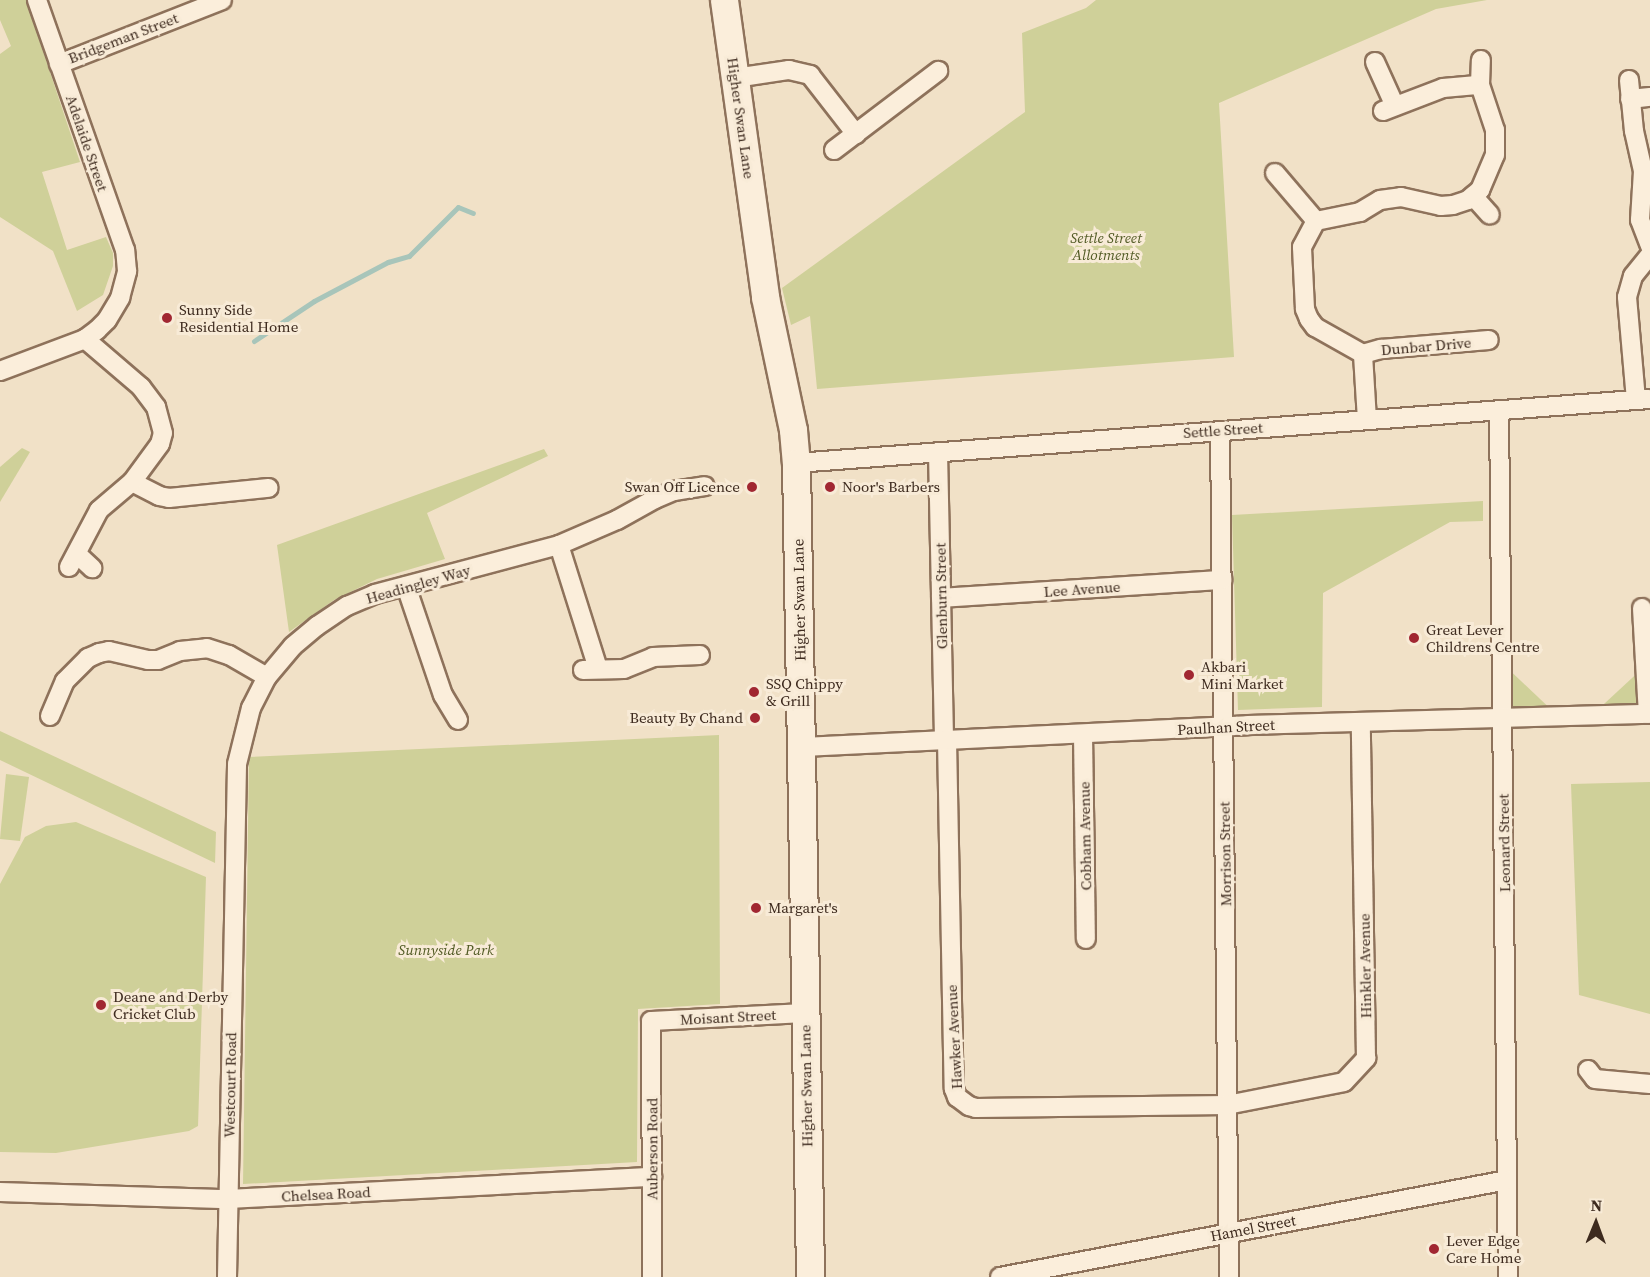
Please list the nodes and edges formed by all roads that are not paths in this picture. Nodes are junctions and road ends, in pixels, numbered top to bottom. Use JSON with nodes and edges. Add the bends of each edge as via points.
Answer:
{"nodes":[{"id":1,"x":37,"y":0,"type":"edge"},
{"id":2,"x":171,"y":0,"type":"edge"},
{"id":3,"x":222,"y":0,"type":"edge"},
{"id":4,"x":724,"y":0,"type":"edge"},
{"id":5,"x":177,"y":18,"type":"junction"},
{"id":6,"x":1481,"y":60,"type":"dead end"},
{"id":7,"x":1375,"y":62,"type":"dead end"},
{"id":8,"x":59,"y":64,"type":"junction"},
{"id":9,"x":938,"y":71,"type":"dead end"},
{"id":10,"x":735,"y":78,"type":"junction"},
{"id":11,"x":1480,"y":85,"type":"junction"},
{"id":12,"x":1650,"y":98,"type":"edge"},
{"id":13,"x":856,"y":134,"type":"junction"},
{"id":14,"x":834,"y":150,"type":"dead end"},
{"id":15,"x":1275,"y":173,"type":"dead end"},
{"id":16,"x":1473,"y":196,"type":"junction"},
{"id":17,"x":1490,"y":215,"type":"dead end"},
{"id":18,"x":1316,"y":221,"type":"junction"},
{"id":19,"x":1650,"y":246,"type":"edge"},
{"id":20,"x":1650,"y":255,"type":"edge"},
{"id":21,"x":85,"y":339,"type":"junction"},
{"id":22,"x":1489,"y":340,"type":"dead end"},
{"id":23,"x":1363,"y":354,"type":"junction"},
{"id":24,"x":0,"y":371,"type":"edge"},
{"id":25,"x":1643,"y":400,"type":"edge"},
{"id":26,"x":1499,"y":410,"type":"junction"},
{"id":27,"x":1367,"y":420,"type":"junction"},
{"id":28,"x":1220,"y":431,"type":"junction"},
{"id":29,"x":938,"y":452,"type":"junction"},
{"id":30,"x":796,"y":463,"type":"junction"},
{"id":31,"x":132,"y":482,"type":"junction"},
{"id":32,"x":705,"y":486,"type":"dead end"},
{"id":33,"x":268,"y":488,"type":"dead end"},
{"id":34,"x":559,"y":545,"type":"junction"},
{"id":35,"x":92,"y":568,"type":"dead end"},
{"id":36,"x":1222,"y":580,"type":"junction"},
{"id":37,"x":406,"y":586,"type":"junction"},
{"id":38,"x":941,"y":598,"type":"junction"},
{"id":39,"x":1642,"y":608,"type":"dead end"},
{"id":40,"x":700,"y":655,"type":"dead end"},
{"id":41,"x":267,"y":677,"type":"junction"},
{"id":42,"x":1649,"y":714,"type":"edge"},
{"id":43,"x":50,"y":716,"type":"dead end"},
{"id":44,"x":1503,"y":717,"type":"junction"},
{"id":45,"x":458,"y":720,"type":"dead end"},
{"id":46,"x":1361,"y":722,"type":"junction"},
{"id":47,"x":1223,"y":726,"type":"junction"},
{"id":48,"x":1083,"y":734,"type":"junction"},
{"id":49,"x":945,"y":740,"type":"junction"},
{"id":50,"x":802,"y":747,"type":"junction"},
{"id":51,"x":234,"y":856,"type":"joint"},
{"id":52,"x":1086,"y":939,"type":"dead end"},
{"id":53,"x":805,"y":1013,"type":"junction"},
{"id":54,"x":651,"y":1021,"type":"joint"},
{"id":55,"x":1588,"y":1070,"type":"dead end"},
{"id":56,"x":1650,"y":1084,"type":"edge"},
{"id":57,"x":1227,"y":1105,"type":"junction"},
{"id":58,"x":652,"y":1177,"type":"junction"},
{"id":59,"x":1507,"y":1180,"type":"junction"},
{"id":60,"x":0,"y":1192,"type":"edge"},
{"id":61,"x":228,"y":1199,"type":"junction"},
{"id":62,"x":1229,"y":1233,"type":"junction"},
{"id":63,"x":227,"y":1277,"type":"edge"},
{"id":64,"x":652,"y":1277,"type":"edge"},
{"id":65,"x":810,"y":1277,"type":"edge"},
{"id":66,"x":1000,"y":1277,"type":"edge"},
{"id":67,"x":1229,"y":1277,"type":"edge"},
{"id":68,"x":1508,"y":1277,"type":"edge"}],
"edges":[{"from":1,"to":8,"type":"street","name":"Adelaide Street"},
{"from":2,"to":5,"type":"street"},
{"from":3,"to":5,"type":"street","name":"Bridgeman Street"},
{"from":4,"to":10,"type":"street","name":"Higher Swan Lane"},
{"from":5,"to":8,"type":"street","name":"Bridgeman Street"},
{"from":6,"to":11,"type":"street"},
{"from":7,"to":11,"type":"street","via":[[1389,109],[1443,88]]},
{"from":8,"to":21,"type":"street","name":"Adelaide Street","via":[[124,250],[127,271],[107,320]]},
{"from":9,"to":13,"type":"street","via":[[912,80]]},
{"from":10,"to":13,"type":"street","via":[[789,70],[810,75]]},
{"from":10,"to":30,"type":"street","name":"Higher Swan Lane","via":[[765,297],[793,430]]},
{"from":11,"to":16,"type":"street","via":[[1495,130],[1495,155],[1480,190]]},
{"from":12,"to":19,"type":"street","via":[[1630,90],[1643,171],[1640,220]]},
{"from":13,"to":14,"type":"street"},
{"from":15,"to":18,"type":"street"},
{"from":16,"to":17,"type":"street"},
{"from":16,"to":18,"type":"street","via":[[1441,206],[1389,198],[1360,212]]},
{"from":18,"to":23,"type":"street","name":"Dunbar Drive","via":[[1302,248],[1305,309],[1315,327]]},
{"from":20,"to":25,"type":"street","via":[[1633,276],[1628,297]]},
{"from":21,"to":24,"type":"street"},
{"from":21,"to":31,"type":"street","via":[[141,387],[162,420],[164,433],[160,444]]},
{"from":22,"to":23,"type":"street","name":"Dunbar Drive","via":[[1380,349]]},
{"from":23,"to":27,"type":"street","name":"Dunbar Drive"},
{"from":25,"to":26,"type":"street","name":"Settle Street"},
{"from":26,"to":27,"type":"street","name":"Settle Street"},
{"from":26,"to":44,"type":"street","name":"Leonard Street"},
{"from":27,"to":28,"type":"street","name":"Settle Street"},
{"from":28,"to":29,"type":"street","name":"Settle Street"},
{"from":28,"to":36,"type":"street","name":"Morrison Street"},
{"from":29,"to":30,"type":"street","name":"Settle Street"},
{"from":29,"to":38,"type":"street","name":"Glenburn Street"},
{"from":30,"to":50,"type":"street","name":"Higher Swan Lane"},
{"from":31,"to":33,"type":"street","via":[[169,498],[236,484]]},
{"from":31,"to":35,"type":"street","via":[[99,510],[73,560]]},
{"from":32,"to":34,"type":"street","name":"Headingley Way","via":[[690,487],[663,505]]},
{"from":34,"to":37,"type":"street","name":"Headingley Way"},
{"from":34,"to":40,"type":"street","via":[[591,670],[624,669],[653,657],[674,663]]},
{"from":36,"to":38,"type":"street","name":"Lee Avenue"},
{"from":36,"to":47,"type":"street","name":"Morrison Street"},
{"from":37,"to":41,"type":"street","name":"Headingley Way","via":[[347,606],[293,646]]},
{"from":37,"to":45,"type":"street","via":[[438,701]]},
{"from":38,"to":49,"type":"street","name":"Glenburn Street"},
{"from":39,"to":42,"type":"street"},
{"from":41,"to":43,"type":"street","via":[[229,655],[207,648],[193,648],[158,660],[109,651],[88,658],[56,685]]},
{"from":41,"to":51,"type":"street","name":"Headingley Way","via":[[251,708],[240,746]]},
{"from":42,"to":44,"type":"street","name":"Paulhan Street"},
{"from":44,"to":46,"type":"street","name":"Paulhan Street"},
{"from":44,"to":59,"type":"street","name":"Leonard Street"},
{"from":46,"to":47,"type":"street","name":"Paulhan Street"},
{"from":46,"to":57,"type":"street","name":"Hinkler Avenue","via":[[1365,1061],[1344,1082]]},
{"from":47,"to":48,"type":"street","name":"Paulhan Street"},
{"from":47,"to":57,"type":"street","name":"Morrison Street"},
{"from":48,"to":49,"type":"street","name":"Paulhan Street"},
{"from":48,"to":52,"type":"street","name":"Cobham Avenue"},
{"from":49,"to":50,"type":"street","name":"Paulhan Street"},
{"from":49,"to":57,"type":"street","name":"Hawker Avenue","via":[[957,1097],[976,1108]]},
{"from":50,"to":53,"type":"street","name":"Higher Swan Lane"},
{"from":51,"to":61,"type":"street","name":"Westcourt Road"},
{"from":53,"to":54,"type":"street","name":"Moisant Street"},
{"from":53,"to":65,"type":"street","name":"Higher Swan Lane"},
{"from":54,"to":58,"type":"street","name":"Auberson Road"},
{"from":55,"to":56,"type":"street","via":[[1594,1079]]},
{"from":57,"to":62,"type":"street","name":"Morrison Street"},
{"from":58,"to":61,"type":"street","name":"Chelsea Road"},
{"from":58,"to":64,"type":"street","name":"Auberson Road"},
{"from":59,"to":62,"type":"street","name":"Hamel Street"},
{"from":59,"to":68,"type":"street","name":"Leonard Street"},
{"from":60,"to":61,"type":"street","name":"Chelsea Road"},
{"from":61,"to":63,"type":"street","name":"Westcourt Road"},
{"from":62,"to":66,"type":"street","name":"Hamel Street"},
{"from":62,"to":67,"type":"street","name":"Morrison Street"}]}
